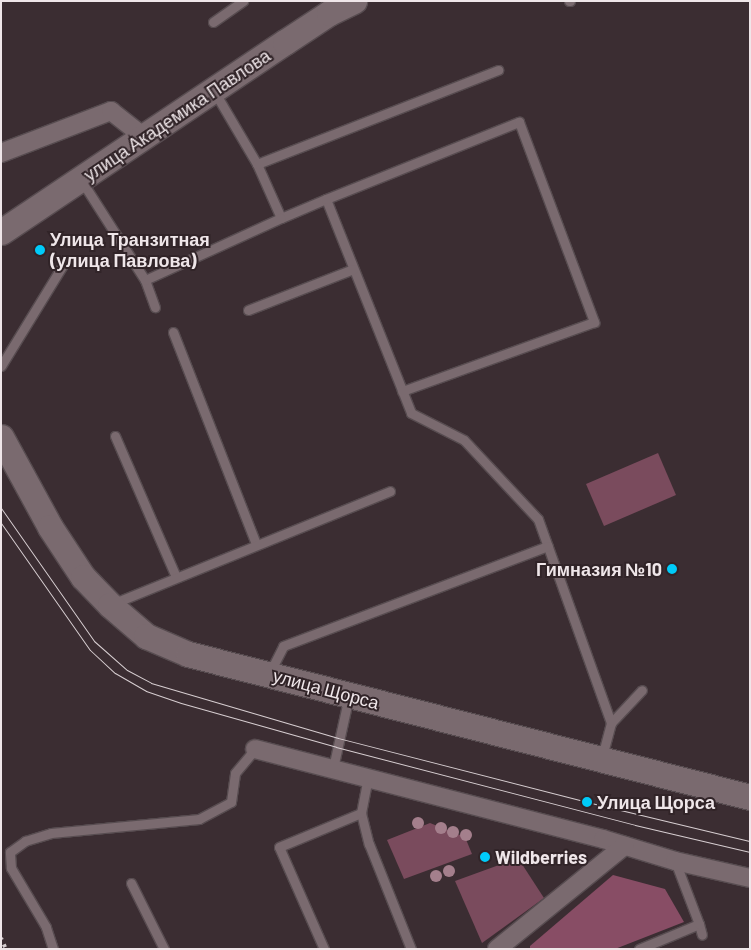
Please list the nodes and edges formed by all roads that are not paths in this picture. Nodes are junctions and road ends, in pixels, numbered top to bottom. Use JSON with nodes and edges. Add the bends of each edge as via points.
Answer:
{"nodes":[{"id":1,"x":243,"y":1,"type":"edge"},
{"id":2,"x":354,"y":1,"type":"edge"},
{"id":3,"x":327,"y":7,"type":"edge"},
{"id":4,"x":213,"y":22,"type":"dead end"},
{"id":5,"x":498,"y":70,"type":"dead end"},
{"id":6,"x":214,"y":90,"type":"junction"},
{"id":7,"x":144,"y":137,"type":"junction"},
{"id":8,"x":1,"y":153,"type":"edge"},
{"id":9,"x":257,"y":164,"type":"junction"},
{"id":10,"x":81,"y":180,"type":"junction"},
{"id":11,"x":326,"y":199,"type":"junction"},
{"id":12,"x":281,"y":218,"type":"junction"},
{"id":13,"x":1,"y":232,"type":"edge"},
{"id":14,"x":64,"y":263,"type":"dead end"},
{"id":15,"x":353,"y":269,"type":"junction"},
{"id":16,"x":145,"y":280,"type":"junction"},
{"id":17,"x":155,"y":307,"type":"dead end"},
{"id":18,"x":248,"y":310,"type":"dead end"},
{"id":19,"x":173,"y":332,"type":"dead end"},
{"id":20,"x":1,"y":366,"type":"edge"},
{"id":21,"x":402,"y":391,"type":"junction"},
{"id":22,"x":115,"y":436,"type":"dead end"},
{"id":23,"x":1,"y":437,"type":"edge"},
{"id":24,"x":390,"y":491,"type":"dead end"},
{"id":25,"x":256,"y":544,"type":"junction"},
{"id":26,"x":548,"y":546,"type":"junction"},
{"id":27,"x":176,"y":576,"type":"junction"},
{"id":28,"x":110,"y":605,"type":"junction"},
{"id":29,"x":269,"y":674,"type":"junction"},
{"id":30,"x":642,"y":690,"type":"dead end"},
{"id":31,"x":349,"y":696,"type":"junction"},
{"id":32,"x":611,"y":723,"type":"junction"},
{"id":33,"x":255,"y":749,"type":"joint"},
{"id":34,"x":601,"y":760,"type":"junction"},
{"id":35,"x":333,"y":768,"type":"junction"},
{"id":36,"x":368,"y":777,"type":"junction"},
{"id":37,"x":750,"y":797,"type":"edge"},
{"id":38,"x":361,"y":813,"type":"junction"},
{"id":39,"x":624,"y":846,"type":"junction"},
{"id":40,"x":675,"y":861,"type":"junction"},
{"id":41,"x":750,"y":878,"type":"edge"},
{"id":42,"x":131,"y":883,"type":"dead end"},
{"id":43,"x":698,"y":924,"type":"junction"},
{"id":44,"x":702,"y":934,"type":"dead end"},
{"id":45,"x":53,"y":949,"type":"edge"},
{"id":46,"x":164,"y":949,"type":"edge"},
{"id":47,"x":324,"y":949,"type":"edge"},
{"id":48,"x":411,"y":949,"type":"edge"},
{"id":49,"x":497,"y":949,"type":"edge"},
{"id":50,"x":639,"y":949,"type":"edge"}],
"edges":[{"from":1,"to":4,"type":"lane"},
{"from":2,"to":3,"type":"main road","name":"улица Академика Павлова"},
{"from":3,"to":6,"type":"main road","name":"улица Академика Павлова"},
{"from":5,"to":9,"type":"lane"},
{"from":6,"to":7,"type":"main road","name":"улица Академика Павлова"},
{"from":6,"to":9,"type":"lane"},
{"from":7,"to":8,"type":"street","via":[[110,111]]},
{"from":7,"to":10,"type":"main road","name":"улица Академика Павлова"},
{"from":9,"to":12,"type":"lane"},
{"from":10,"to":13,"type":"main road","name":"улица Академика Павлова"},
{"from":10,"to":16,"type":"lane"},
{"from":11,"to":12,"type":"lane"},
{"from":11,"to":15,"type":"lane"},
{"from":11,"to":21,"type":"lane","via":[[519,122],[594,322]]},
{"from":12,"to":16,"type":"lane"},
{"from":14,"to":20,"type":"lane"},
{"from":15,"to":18,"type":"lane"},
{"from":15,"to":21,"type":"lane"},
{"from":16,"to":17,"type":"lane"},
{"from":19,"to":25,"type":"lane"},
{"from":21,"to":26,"type":"lane","via":[[411,413],[464,440],[538,520]]},
{"from":22,"to":27,"type":"lane"},
{"from":23,"to":28,"type":"main road","name":"улица Щорса","via":[[50,526],[83,576]]},
{"from":24,"to":25,"type":"lane"},
{"from":25,"to":27,"type":"lane"},
{"from":26,"to":29,"type":"lane","via":[[283,646]]},
{"from":26,"to":32,"type":"lane"},
{"from":27,"to":28,"type":"lane"},
{"from":28,"to":29,"type":"main road","name":"улица Щорса","via":[[146,636],[188,654]]},
{"from":29,"to":31,"type":"main road","name":"улица Щорса"},
{"from":30,"to":32,"type":"lane"},
{"from":31,"to":34,"type":"main road","name":"улица Щорса"},
{"from":31,"to":35,"type":"lane"},
{"from":32,"to":34,"type":"lane"},
{"from":33,"to":35,"type":"street"},
{"from":33,"to":45,"type":"lane","via":[[235,773],[231,802],[199,820],[51,833],[25,840],[10,852],[12,868],[46,927]]},
{"from":34,"to":37,"type":"main road","name":"улица Щорса"},
{"from":35,"to":36,"type":"street"},
{"from":36,"to":38,"type":"lane"},
{"from":36,"to":39,"type":"street"},
{"from":38,"to":47,"type":"lane","via":[[279,847]]},
{"from":38,"to":48,"type":"lane","via":[[369,844]]},
{"from":39,"to":40,"type":"street"},
{"from":39,"to":49,"type":"street"},
{"from":40,"to":41,"type":"street"},
{"from":40,"to":43,"type":"lane"},
{"from":42,"to":46,"type":"lane"},
{"from":43,"to":44,"type":"lane"},
{"from":43,"to":50,"type":"lane"}]}
